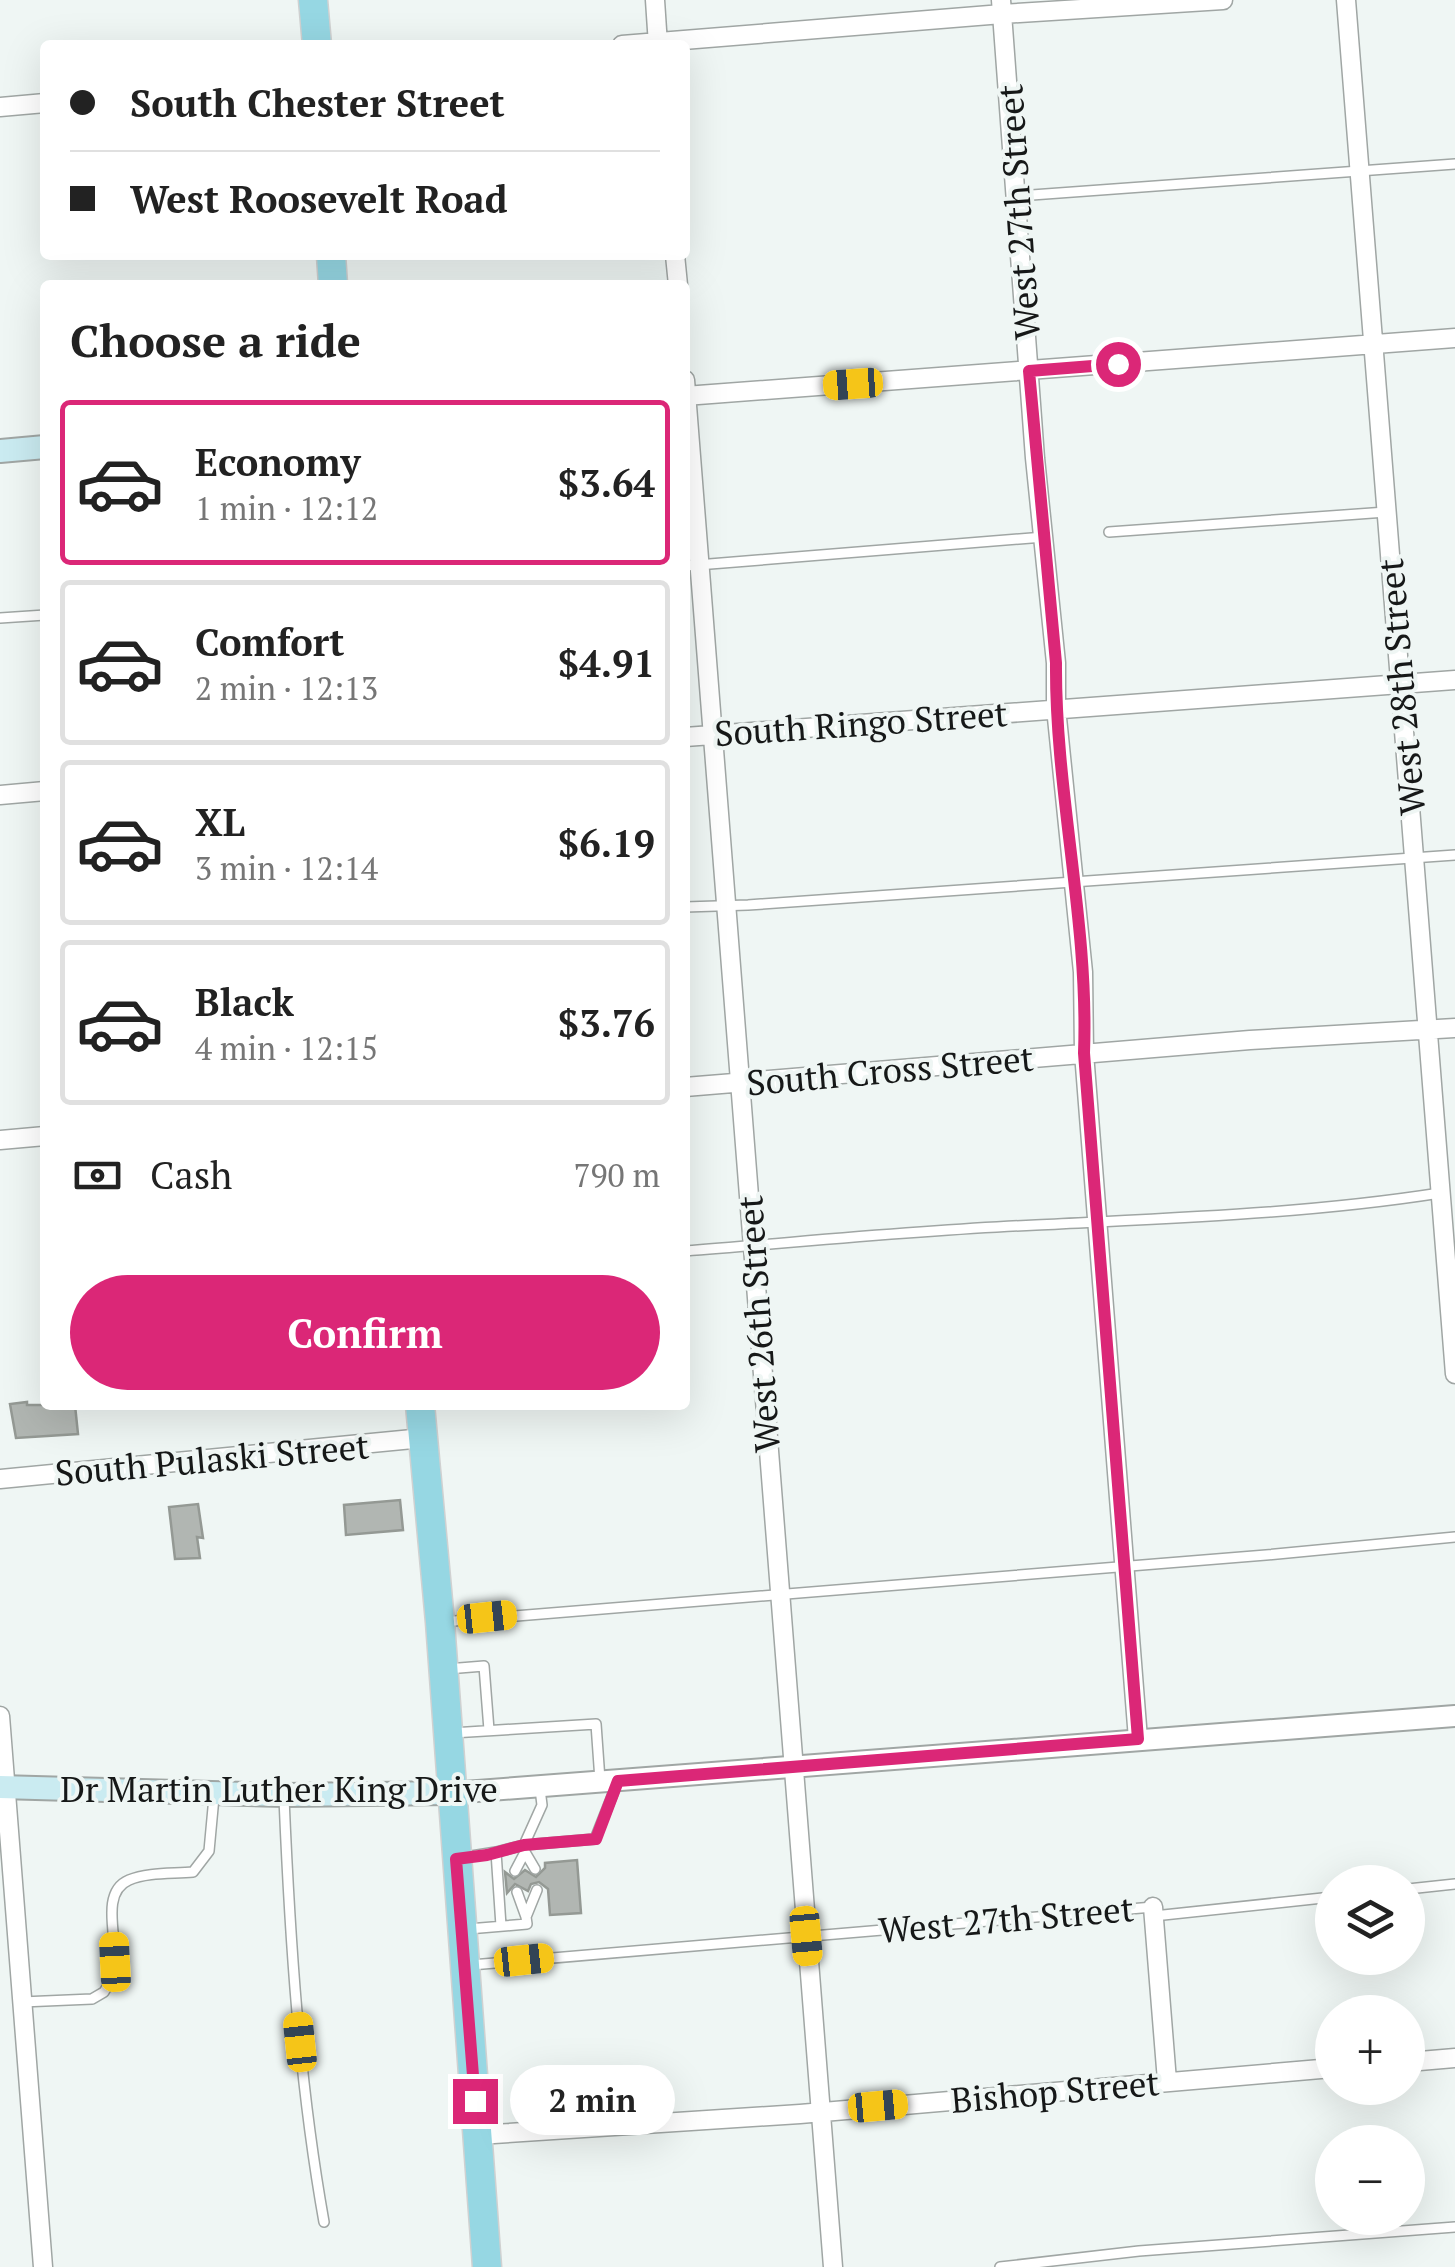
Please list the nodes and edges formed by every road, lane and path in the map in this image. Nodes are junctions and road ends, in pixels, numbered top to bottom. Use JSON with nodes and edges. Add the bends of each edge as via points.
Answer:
{"nodes":[{"id":1,"x":313,"y":0,"type":"edge"},
{"id":2,"x":654,"y":0,"type":"edge"},
{"id":3,"x":1223,"y":0,"type":"edge"},
{"id":4,"x":1346,"y":0,"type":"edge"},
{"id":5,"x":1002,"y":7,"type":"edge"},
{"id":6,"x":316,"y":40,"type":"edge"},
{"id":7,"x":658,"y":40,"type":"edge"},
{"id":8,"x":690,"y":41,"type":"edge"},
{"id":9,"x":40,"y":103,"type":"edge"},
{"id":10,"x":0,"y":106,"type":"edge"},
{"id":11,"x":1455,"y":164,"type":"edge"},
{"id":12,"x":1360,"y":171,"type":"junction"},
{"id":13,"x":1018,"y":196,"type":"junction"},
{"id":14,"x":1455,"y":338,"type":"edge"},
{"id":15,"x":1373,"y":346,"type":"junction"},
{"id":16,"x":1029,"y":371,"type":"junction"},
{"id":17,"x":690,"y":396,"type":"edge"},
{"id":18,"x":40,"y":447,"type":"edge"},
{"id":19,"x":0,"y":451,"type":"edge"},
{"id":20,"x":690,"y":509,"type":"edge"},
{"id":21,"x":1388,"y":512,"type":"junction"},
{"id":22,"x":1109,"y":532,"type":"dead end"},
{"id":23,"x":1044,"y":536,"type":"junction"},
{"id":24,"x":692,"y":566,"type":"edge"},
{"id":25,"x":40,"y":614,"type":"edge"},
{"id":26,"x":0,"y":618,"type":"edge"},
{"id":27,"x":1455,"y":680,"type":"edge"},
{"id":28,"x":1400,"y":682,"type":"junction"},
{"id":29,"x":1056,"y":708,"type":"junction"},
{"id":30,"x":713,"y":734,"type":"junction"},
{"id":31,"x":690,"y":736,"type":"edge"},
{"id":32,"x":40,"y":790,"type":"edge"},
{"id":33,"x":0,"y":794,"type":"edge"},
{"id":34,"x":1455,"y":854,"type":"edge"},
{"id":35,"x":1415,"y":857,"type":"junction"},
{"id":36,"x":1074,"y":880,"type":"junction"},
{"id":37,"x":726,"y":905,"type":"junction"},
{"id":38,"x":690,"y":907,"type":"edge"},
{"id":39,"x":1455,"y":1028,"type":"edge"},
{"id":40,"x":1426,"y":1030,"type":"junction"},
{"id":41,"x":1084,"y":1053,"type":"junction"},
{"id":42,"x":740,"y":1082,"type":"junction"},
{"id":43,"x":690,"y":1087,"type":"edge"},
{"id":44,"x":40,"y":1136,"type":"edge"},
{"id":45,"x":0,"y":1140,"type":"edge"},
{"id":46,"x":1441,"y":1193,"type":"junction"},
{"id":47,"x":1099,"y":1224,"type":"junction"},
{"id":48,"x":752,"y":1246,"type":"junction"},
{"id":49,"x":690,"y":1251,"type":"edge"},
{"id":50,"x":1455,"y":1374,"type":"edge"},
{"id":51,"x":420,"y":1410,"type":"edge"},
{"id":52,"x":423,"y":1438,"type":"junction"},
{"id":53,"x":0,"y":1479,"type":"edge"},
{"id":54,"x":1455,"y":1537,"type":"edge"},
{"id":55,"x":1124,"y":1565,"type":"junction"},
{"id":56,"x":780,"y":1595,"type":"junction"},
{"id":57,"x":440,"y":1622,"type":"junction"},
{"id":58,"x":443,"y":1670,"type":"junction"},
{"id":59,"x":0,"y":1716,"type":"edge"},
{"id":60,"x":1455,"y":1716,"type":"edge"},
{"id":61,"x":489,"y":1730,"type":"junction"},
{"id":62,"x":448,"y":1733,"type":"junction"},
{"id":63,"x":1138,"y":1739,"type":"junction"},
{"id":64,"x":793,"y":1769,"type":"junction"},
{"id":65,"x":609,"y":1782,"type":"junction"},
{"id":66,"x":3,"y":1787,"type":"edge"},
{"id":67,"x":540,"y":1787,"type":"junction"},
{"id":68,"x":214,"y":1792,"type":"junction"},
{"id":69,"x":451,"y":1793,"type":"junction"},
{"id":70,"x":284,"y":1795,"type":"junction"},
{"id":71,"x":524,"y":1849,"type":"junction"},
{"id":72,"x":496,"y":1852,"type":"junction"},
{"id":73,"x":456,"y":1859,"type":"junction"},
{"id":74,"x":535,"y":1869,"type":"dead end"},
{"id":75,"x":515,"y":1871,"type":"dead end"},
{"id":76,"x":1455,"y":1884,"type":"edge"},
{"id":77,"x":1425,"y":1887,"type":"edge"},
{"id":78,"x":536,"y":1890,"type":"dead end"},
{"id":79,"x":517,"y":1892,"type":"dead end"},
{"id":80,"x":1315,"y":1898,"type":"edge"},
{"id":81,"x":1153,"y":1912,"type":"junction"},
{"id":82,"x":526,"y":1917,"type":"junction"},
{"id":83,"x":501,"y":1926,"type":"junction"},
{"id":84,"x":461,"y":1930,"type":"junction"},
{"id":85,"x":806,"y":1936,"type":"junction"},
{"id":86,"x":464,"y":1966,"type":"junction"},
{"id":87,"x":22,"y":2002,"type":"junction"},
{"id":88,"x":1455,"y":2058,"type":"edge"},
{"id":89,"x":1425,"y":2061,"type":"edge"},
{"id":90,"x":1315,"y":2069,"type":"edge"},
{"id":91,"x":1167,"y":2081,"type":"junction"},
{"id":92,"x":820,"y":2112,"type":"junction"},
{"id":93,"x":478,"y":2135,"type":"junction"},
{"id":94,"x":324,"y":2222,"type":"dead end"},
{"id":95,"x":1455,"y":2227,"type":"edge"},
{"id":96,"x":42,"y":2267,"type":"edge"},
{"id":97,"x":487,"y":2267,"type":"edge"},
{"id":98,"x":833,"y":2267,"type":"edge"},
{"id":99,"x":1000,"y":2267,"type":"edge"}],
"edges":[{"from":1,"to":6,"type":"main road"},
{"from":2,"to":7,"type":"street"},
{"from":3,"to":5,"type":"street"},
{"from":4,"to":12,"type":"street","name":"West 28th Street"},
{"from":5,"to":8,"type":"street"},
{"from":5,"to":13,"type":"street","name":"West 27th Street"},
{"from":9,"to":10,"type":"street"},
{"from":11,"to":12,"type":"lane"},
{"from":12,"to":13,"type":"lane"},
{"from":12,"to":15,"type":"street","name":"West 28th Street"},
{"from":13,"to":16,"type":"street","name":"West 27th Street"},
{"from":14,"to":15,"type":"street"},
{"from":15,"to":16,"type":"street"},
{"from":15,"to":21,"type":"street","name":"West 28th Street"},
{"from":16,"to":17,"type":"street"},
{"from":16,"to":23,"type":"street","name":"West 27th Street"},
{"from":18,"to":19,"type":"main road"},
{"from":20,"to":24,"type":"street","name":"West 26th Street"},
{"from":21,"to":22,"type":"lane"},
{"from":21,"to":28,"type":"street","name":"West 28th Street"},
{"from":23,"to":24,"type":"lane"},
{"from":23,"to":29,"type":"street","name":"West 27th Street"},
{"from":24,"to":30,"type":"street","name":"West 26th Street"},
{"from":25,"to":26,"type":"lane"},
{"from":27,"to":28,"type":"street","name":"South Ringo Street"},
{"from":28,"to":29,"type":"street","name":"South Ringo Street"},
{"from":28,"to":35,"type":"street","name":"West 28th Street"},
{"from":29,"to":30,"type":"street","name":"South Ringo Street"},
{"from":29,"to":36,"type":"street","name":"West 27th Street"},
{"from":30,"to":31,"type":"street","name":"South Ringo Street"},
{"from":30,"to":37,"type":"street","name":"West 26th Street"},
{"from":32,"to":33,"type":"street"},
{"from":34,"to":35,"type":"lane"},
{"from":35,"to":36,"type":"lane"},
{"from":35,"to":40,"type":"street","name":"West 28th Street"},
{"from":36,"to":37,"type":"lane"},
{"from":36,"to":41,"type":"street","name":"West 27th Street"},
{"from":37,"to":38,"type":"lane"},
{"from":37,"to":42,"type":"street","name":"West 26th Street"},
{"from":39,"to":40,"type":"street","name":"South Cross Street"},
{"from":40,"to":41,"type":"street","name":"South Cross Street"},
{"from":40,"to":46,"type":"street","name":"West 28th Street"},
{"from":41,"to":42,"type":"street","name":"South Cross Street"},
{"from":41,"to":47,"type":"street","name":"West 27th Street"},
{"from":42,"to":43,"type":"street","name":"South Cross Street"},
{"from":42,"to":48,"type":"street","name":"West 26th Street"},
{"from":44,"to":45,"type":"street"},
{"from":46,"to":47,"type":"lane"},
{"from":46,"to":50,"type":"street","name":"West 28th Street"},
{"from":47,"to":48,"type":"lane"},
{"from":47,"to":55,"type":"street","name":"West 27th Street"},
{"from":48,"to":49,"type":"lane"},
{"from":48,"to":56,"type":"street","name":"West 26th Street"},
{"from":51,"to":52,"type":"main road"},
{"from":52,"to":53,"type":"street","name":"South Pulaski Street"},
{"from":52,"to":57,"type":"main road"},
{"from":54,"to":55,"type":"lane"},
{"from":55,"to":56,"type":"lane"},
{"from":55,"to":63,"type":"street","name":"West 27th Street"},
{"from":56,"to":57,"type":"lane"},
{"from":56,"to":64,"type":"street","name":"West 26th Street"},
{"from":57,"to":58,"type":"main road"},
{"from":58,"to":61,"type":"lane","via":[[484,1666]]},
{"from":58,"to":62,"type":"main road"},
{"from":59,"to":66,"type":"street"},
{"from":60,"to":63,"type":"street","name":"Dr Martin Luther King Drive"},
{"from":61,"to":62,"type":"lane"},
{"from":61,"to":65,"type":"lane","via":[[596,1724]]},
{"from":62,"to":69,"type":"main road"},
{"from":63,"to":64,"type":"street","name":"Dr Martin Luther King Drive"},
{"from":64,"to":65,"type":"street","name":"Dr Martin Luther King Drive"},
{"from":64,"to":85,"type":"street","name":"West 26th Street"},
{"from":65,"to":67,"type":"street","name":"Dr Martin Luther King Drive"},
{"from":65,"to":71,"type":"lane","via":[[596,1839]]},
{"from":66,"to":68,"type":"main road","name":"Dr Martin Luther King Drive"},
{"from":66,"to":87,"type":"street"},
{"from":67,"to":69,"type":"street","name":"Dr Martin Luther King Drive"},
{"from":67,"to":71,"type":"lane","via":[[542,1805]]},
{"from":68,"to":70,"type":"main road","name":"Dr Martin Luther King Drive"},
{"from":68,"to":87,"type":"lane","via":[[209,1852],[193,1872],[141,1876],[117,1889],[115,1962],[104,1992],[92,1999]]},
{"from":69,"to":70,"type":"main road","name":"Dr Martin Luther King Drive"},
{"from":69,"to":73,"type":"main road"},
{"from":70,"to":94,"type":"lane","via":[[307,2128]]},
{"from":71,"to":72,"type":"lane"},
{"from":71,"to":74,"type":"lane"},
{"from":71,"to":75,"type":"lane"},
{"from":72,"to":73,"type":"lane"},
{"from":72,"to":83,"type":"lane"},
{"from":73,"to":84,"type":"main road"},
{"from":76,"to":77,"type":"lane"},
{"from":78,"to":82,"type":"lane"},
{"from":79,"to":82,"type":"lane"},
{"from":80,"to":81,"type":"lane"},
{"from":81,"to":85,"type":"lane","name":"West 27th Street"},
{"from":81,"to":91,"type":"street","name":"West 27th Street"},
{"from":82,"to":83,"type":"lane","via":[[527,1924]]},
{"from":83,"to":84,"type":"lane"},
{"from":84,"to":86,"type":"main road"},
{"from":85,"to":86,"type":"lane","name":"West 27th Street"},
{"from":85,"to":92,"type":"street","name":"West 26th Street"},
{"from":86,"to":93,"type":"main road"},
{"from":87,"to":96,"type":"street"},
{"from":88,"to":89,"type":"street"},
{"from":90,"to":91,"type":"street","name":"Bishop Street"},
{"from":91,"to":92,"type":"street","name":"Bishop Street"},
{"from":92,"to":93,"type":"street","name":"Bishop Street"},
{"from":92,"to":98,"type":"street","name":"West 26th Street"},
{"from":93,"to":97,"type":"main road"},
{"from":95,"to":99,"type":"lane"}]}
